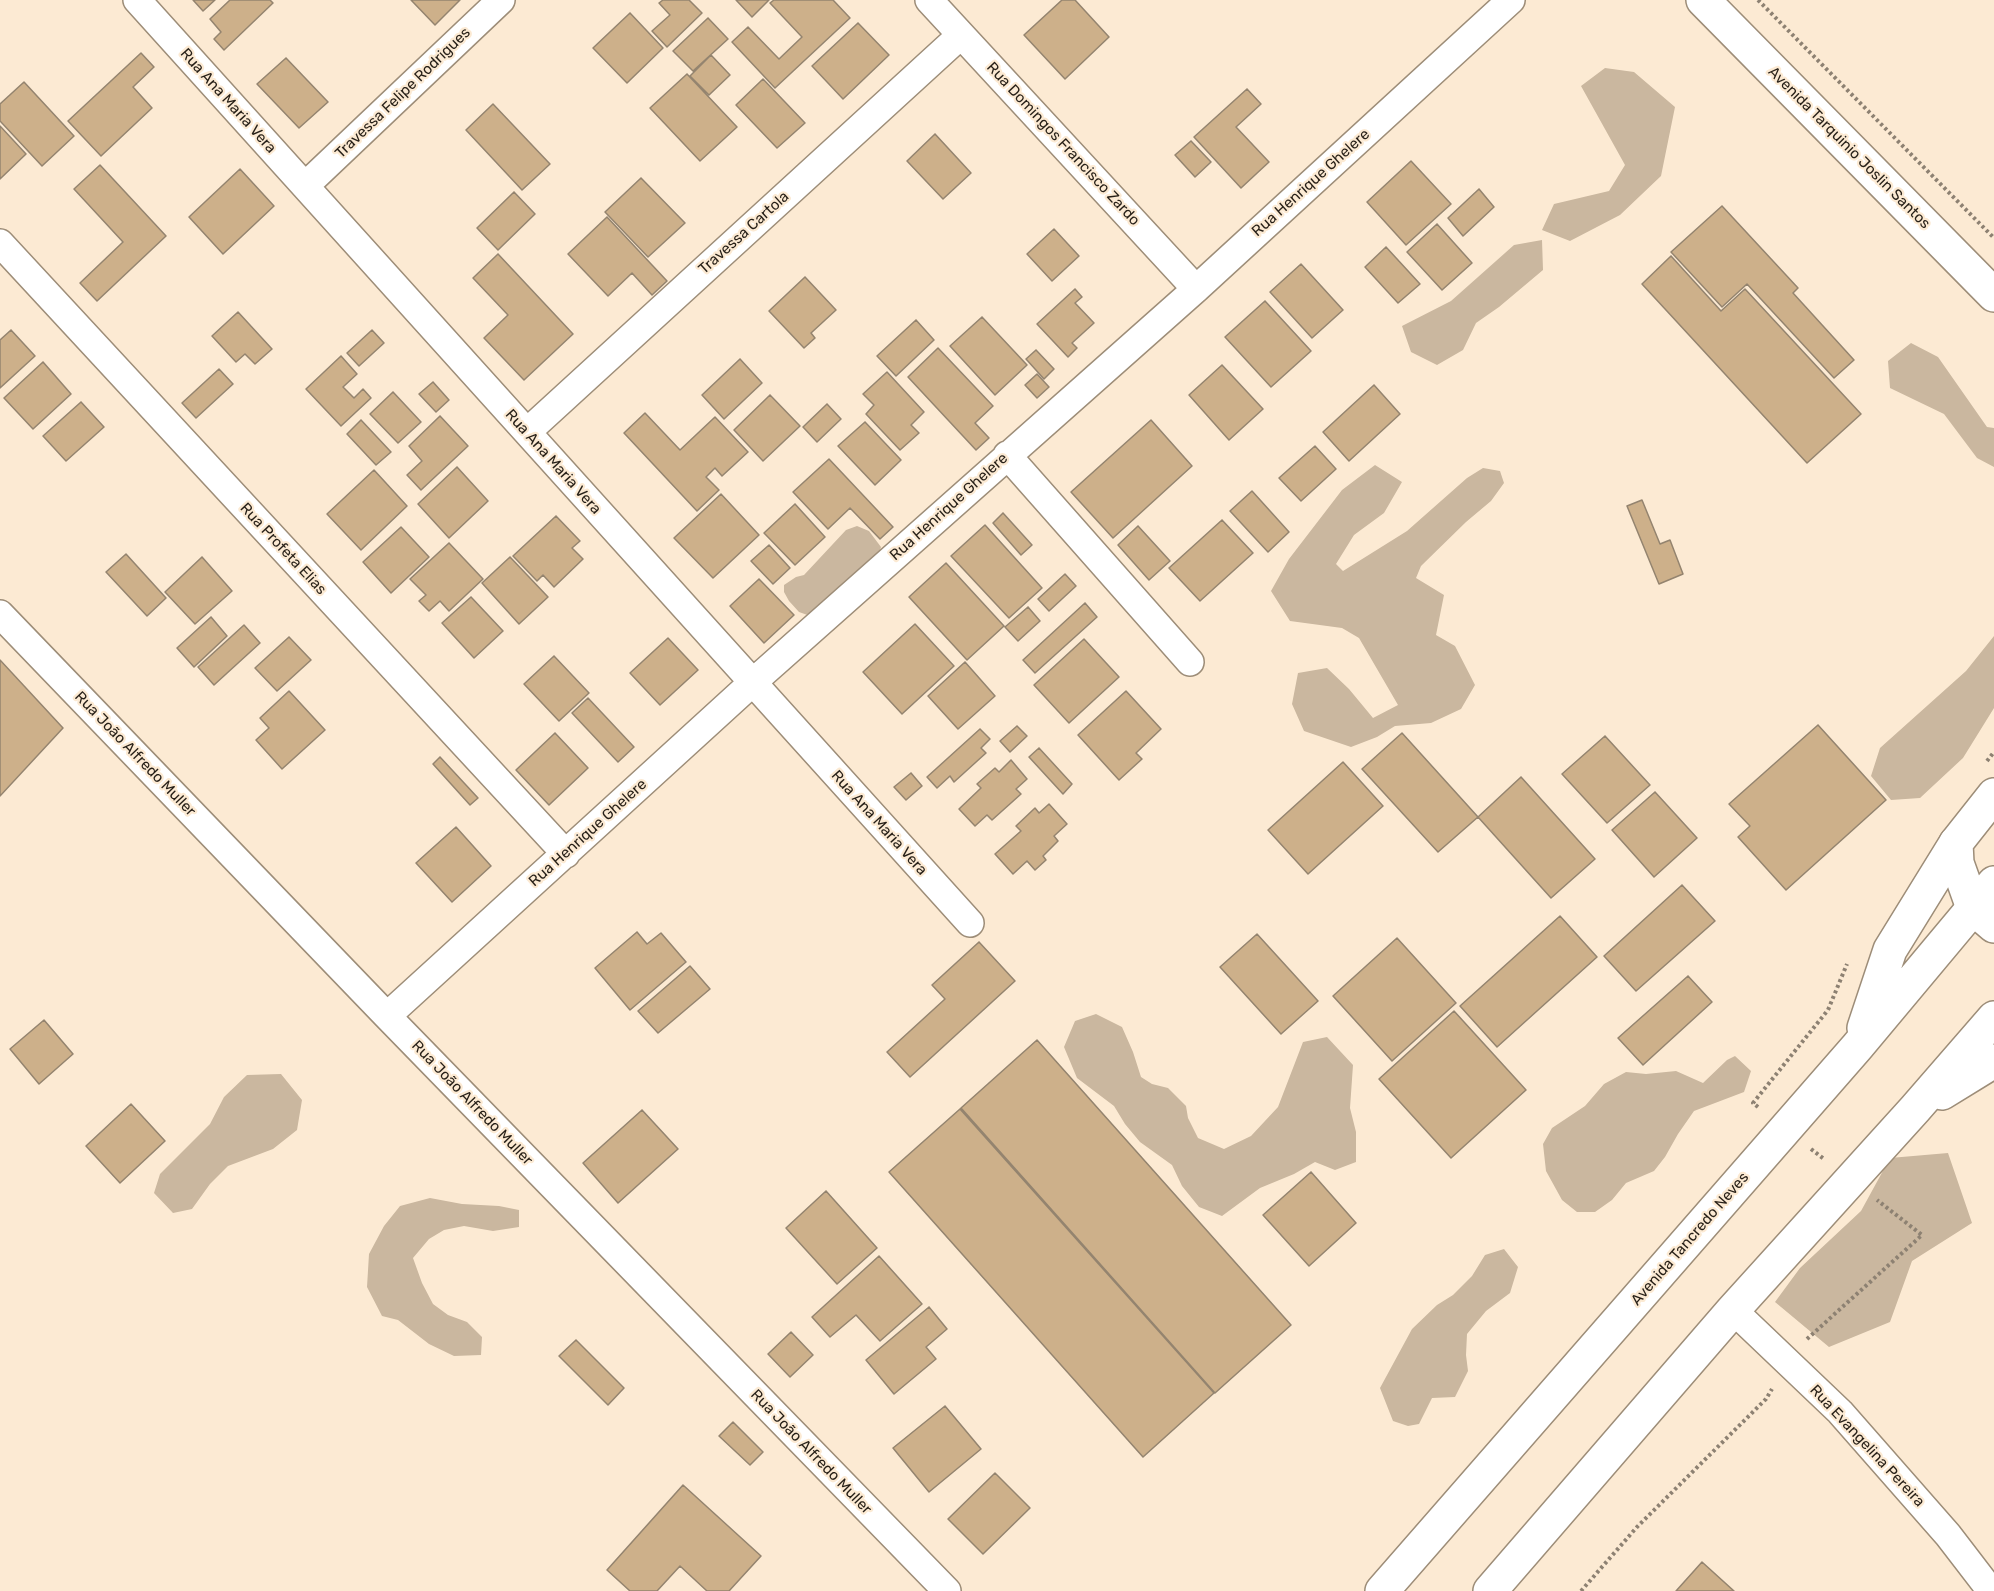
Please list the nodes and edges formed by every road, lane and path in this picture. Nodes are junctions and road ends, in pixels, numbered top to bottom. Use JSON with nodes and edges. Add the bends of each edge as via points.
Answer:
{"nodes":[{"id":1,"x":137,"y":0,"type":"edge"},
{"id":2,"x":501,"y":0,"type":"edge"},
{"id":3,"x":929,"y":0,"type":"edge"},
{"id":4,"x":1703,"y":0,"type":"edge"},
{"id":5,"x":1758,"y":0,"type":"edge"},
{"id":6,"x":1499,"y":4,"type":"edge"},
{"id":7,"x":961,"y":35,"type":"junction"},
{"id":8,"x":304,"y":186,"type":"junction"},
{"id":9,"x":1994,"y":238,"type":"edge"},
{"id":10,"x":0,"y":243,"type":"edge"},
{"id":11,"x":1196,"y":289,"type":"junction"},
{"id":12,"x":1994,"y":296,"type":"edge"},
{"id":13,"x":527,"y":432,"type":"junction"},
{"id":14,"x":1007,"y":455,"type":"junction"},
{"id":15,"x":0,"y":614,"type":"edge"},
{"id":16,"x":1190,"y":662,"type":"dead end"},
{"id":17,"x":753,"y":682,"type":"junction"},
{"id":18,"x":1994,"y":795,"type":"edge"},
{"id":19,"x":1956,"y":843,"type":"junction"},
{"id":20,"x":566,"y":854,"type":"junction"},
{"id":21,"x":1994,"y":883,"type":"edge"},
{"id":22,"x":1983,"y":917,"type":"edge"},
{"id":23,"x":970,"y":924,"type":"dead end"},
{"id":24,"x":387,"y":1016,"type":"junction"},
{"id":25,"x":1994,"y":1018,"type":"edge"},
{"id":26,"x":1857,"y":1047,"type":"junction"},
{"id":27,"x":1994,"y":1061,"type":"edge"},
{"id":28,"x":1915,"y":1109,"type":"junction"},
{"id":29,"x":1733,"y":1310,"type":"junction"},
{"id":30,"x":947,"y":1591,"type":"edge"},
{"id":31,"x":1382,"y":1591,"type":"edge"},
{"id":32,"x":1490,"y":1591,"type":"edge"},
{"id":33,"x":1991,"y":1591,"type":"edge"}],
"edges":[{"from":1,"to":8,"type":"street","name":"Rua Ana Maria Vera"},
{"from":2,"to":8,"type":"street","name":"Travessa Felipe Rodrigues"},
{"from":3,"to":7,"type":"street","name":"Rua Domingos Francisco Zardo"},
{"from":4,"to":12,"type":"main road","name":"Avenida Tarquinio Joslin Santos"},
{"from":5,"to":9,"type":"path"},
{"from":6,"to":11,"type":"street","name":"Rua Henrique Ghelere"},
{"from":7,"to":11,"type":"street","name":"Rua Domingos Francisco Zardo"},
{"from":7,"to":13,"type":"street","name":"Travessa Cartola"},
{"from":8,"to":13,"type":"street","name":"Rua Ana Maria Vera"},
{"from":10,"to":20,"type":"street","name":"Rua Profeta Elias"},
{"from":11,"to":14,"type":"street","name":"Rua Henrique Ghelere"},
{"from":13,"to":17,"type":"street","name":"Rua Ana Maria Vera"},
{"from":14,"to":16,"type":"street"},
{"from":14,"to":17,"type":"street","name":"Rua Henrique Ghelere"},
{"from":15,"to":24,"type":"street","name":"Rua João Alfredo Muller"},
{"from":17,"to":20,"type":"street","name":"Rua Henrique Ghelere"},
{"from":17,"to":23,"type":"street","name":"Rua Ana Maria Vera"},
{"from":18,"to":19,"type":"main road"},
{"from":19,"to":22,"type":"main road","via":[[1957,863]]},
{"from":19,"to":26,"type":"main road","via":[[1890,950]]},
{"from":20,"to":24,"type":"street","name":"Rua Henrique Ghelere"},
{"from":21,"to":22,"type":"main road","name":"Avenida Tancredo Neves"},
{"from":22,"to":26,"type":"main road","name":"Avenida Tancredo Neves"},
{"from":24,"to":30,"type":"street","name":"Rua João Alfredo Muller"},
{"from":25,"to":28,"type":"main road"},
{"from":26,"to":31,"type":"main road","name":"Avenida Tancredo Neves"},
{"from":27,"to":28,"type":"main road"},
{"from":28,"to":29,"type":"main road"},
{"from":29,"to":32,"type":"main road"},
{"from":29,"to":33,"type":"street","name":"Rua Evangelina Pereira","via":[[1840,1412],[1948,1535]]}]}
